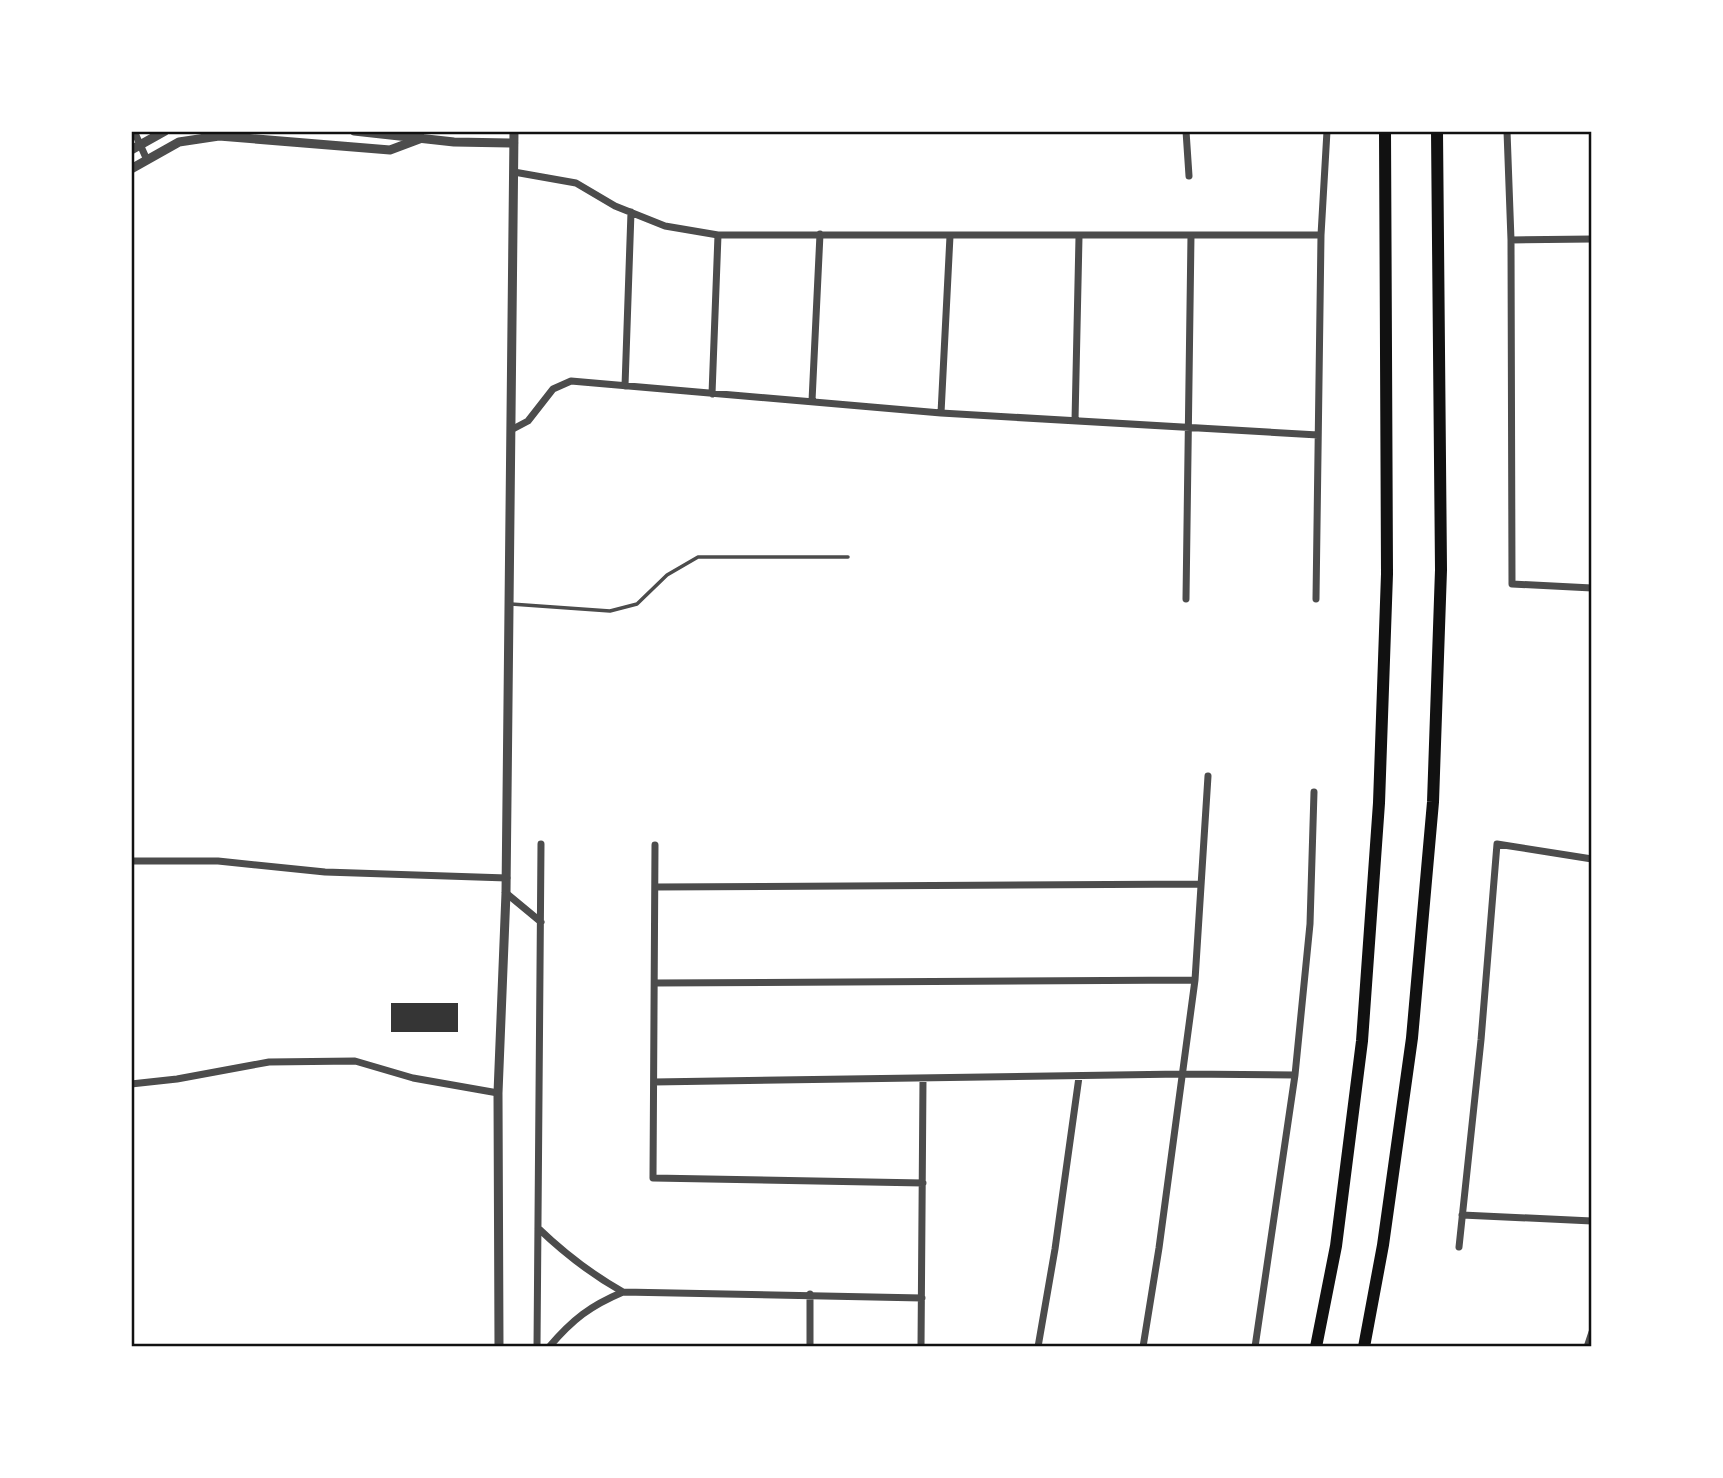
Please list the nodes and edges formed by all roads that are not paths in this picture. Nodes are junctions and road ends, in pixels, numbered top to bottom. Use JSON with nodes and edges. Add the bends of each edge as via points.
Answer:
{"nodes":[{"id":1,"x":134,"y":131,"type":"edge"},
{"id":2,"x":165,"y":131,"type":"edge"},
{"id":3,"x":354,"y":131,"type":"edge"},
{"id":4,"x":514,"y":131,"type":"edge"},
{"id":5,"x":1186,"y":131,"type":"edge"},
{"id":6,"x":1327,"y":131,"type":"edge"},
{"id":7,"x":1385,"y":131,"type":"edge"},
{"id":8,"x":1437,"y":131,"type":"edge"},
{"id":9,"x":1507,"y":131,"type":"edge"},
{"id":10,"x":422,"y":138,"type":"junction"},
{"id":11,"x":514,"y":143,"type":"junction"},
{"id":12,"x":136,"y":148,"type":"edge"},
{"id":13,"x":147,"y":160,"type":"junction"},
{"id":14,"x":131,"y":169,"type":"edge"},
{"id":15,"x":514,"y":172,"type":"junction"},
{"id":16,"x":1189,"y":176,"type":"dead end"},
{"id":17,"x":631,"y":212,"type":"junction"},
{"id":18,"x":820,"y":234,"type":"junction"},
{"id":19,"x":1191,"y":235,"type":"junction"},
{"id":20,"x":1321,"y":235,"type":"junction"},
{"id":21,"x":718,"y":236,"type":"junction"},
{"id":22,"x":950,"y":236,"type":"junction"},
{"id":23,"x":1079,"y":237,"type":"junction"},
{"id":24,"x":1592,"y":239,"type":"edge"},
{"id":25,"x":1511,"y":240,"type":"junction"},
{"id":26,"x":625,"y":386,"type":"junction"},
{"id":27,"x":712,"y":394,"type":"junction"},
{"id":28,"x":812,"y":401,"type":"junction"},
{"id":29,"x":941,"y":413,"type":"junction"},
{"id":30,"x":1075,"y":421,"type":"junction"},
{"id":31,"x":1189,"y":428,"type":"junction"},
{"id":32,"x":511,"y":430,"type":"junction"},
{"id":33,"x":1318,"y":435,"type":"junction"},
{"id":34,"x":848,"y":557,"type":"dead end"},
{"id":35,"x":1592,"y":588,"type":"edge"},
{"id":36,"x":1186,"y":599,"type":"dead end"},
{"id":37,"x":1316,"y":599,"type":"dead end"},
{"id":38,"x":509,"y":604,"type":"junction"},
{"id":39,"x":1208,"y":776,"type":"dead end"},
{"id":40,"x":1314,"y":792,"type":"dead end"},
{"id":41,"x":541,"y":844,"type":"dead end"},
{"id":42,"x":655,"y":845,"type":"dead end"},
{"id":43,"x":1592,"y":859,"type":"edge"},
{"id":44,"x":131,"y":861,"type":"edge"},
{"id":45,"x":506,"y":878,"type":"junction"},
{"id":46,"x":1201,"y":884,"type":"junction"},
{"id":47,"x":655,"y":887,"type":"junction"},
{"id":48,"x":506,"y":893,"type":"junction"},
{"id":49,"x":541,"y":922,"type":"junction"},
{"id":50,"x":1195,"y":980,"type":"junction"},
{"id":51,"x":654,"y":983,"type":"junction"},
{"id":52,"x":1182,"y":1074,"type":"junction"},
{"id":53,"x":1295,"y":1075,"type":"junction"},
{"id":54,"x":1079,"y":1077,"type":"junction"},
{"id":55,"x":923,"y":1079,"type":"junction"},
{"id":56,"x":654,"y":1082,"type":"junction"},
{"id":57,"x":131,"y":1084,"type":"edge"},
{"id":58,"x":498,"y":1093,"type":"junction"},
{"id":59,"x":923,"y":1183,"type":"junction"},
{"id":60,"x":1462,"y":1215,"type":"junction"},
{"id":61,"x":1592,"y":1221,"type":"edge"},
{"id":62,"x":538,"y":1228,"type":"junction"},
{"id":63,"x":1459,"y":1247,"type":"dead end"},
{"id":64,"x":624,"y":1292,"type":"junction"},
{"id":65,"x":810,"y":1294,"type":"junction"},
{"id":66,"x":922,"y":1298,"type":"junction"},
{"id":67,"x":1592,"y":1332,"type":"edge"},
{"id":68,"x":499,"y":1347,"type":"edge"},
{"id":69,"x":537,"y":1347,"type":"edge"},
{"id":70,"x":549,"y":1347,"type":"edge"},
{"id":71,"x":810,"y":1347,"type":"edge"},
{"id":72,"x":922,"y":1347,"type":"edge"},
{"id":73,"x":1038,"y":1347,"type":"edge"},
{"id":74,"x":1143,"y":1347,"type":"edge"},
{"id":75,"x":1255,"y":1347,"type":"edge"},
{"id":76,"x":1316,"y":1347,"type":"edge"},
{"id":77,"x":1364,"y":1347,"type":"edge"},
{"id":78,"x":1587,"y":1347,"type":"edge"}],
"edges":[{"from":1,"to":12,"type":"street"},
{"from":2,"to":12,"type":"street"},
{"from":3,"to":10,"type":"street"},
{"from":4,"to":11,"type":"street"},
{"from":5,"to":16,"type":"street"},
{"from":6,"to":20,"type":"street"},
{"from":7,"to":76,"type":"highway","via":[[1387,575],[1379,803],[1362,1041],[1336,1246]]},
{"from":8,"to":77,"type":"highway","via":[[1441,570],[1433,802],[1412,1038],[1384,1245]]},
{"from":9,"to":25,"type":"street"},
{"from":10,"to":11,"type":"street"},
{"from":10,"to":13,"type":"street","via":[[390,150],[219,136],[179,142]]},
{"from":11,"to":15,"type":"street"},
{"from":12,"to":13,"type":"street"},
{"from":13,"to":14,"type":"street"},
{"from":15,"to":17,"type":"street","via":[[576,183]]},
{"from":15,"to":32,"type":"street"},
{"from":17,"to":21,"type":"street","via":[[665,226]]},
{"from":17,"to":26,"type":"street"},
{"from":18,"to":21,"type":"street"},
{"from":18,"to":22,"type":"street"},
{"from":18,"to":28,"type":"street"},
{"from":19,"to":20,"type":"street"},
{"from":19,"to":23,"type":"street"},
{"from":19,"to":31,"type":"street"},
{"from":20,"to":33,"type":"street"},
{"from":21,"to":27,"type":"street"},
{"from":22,"to":23,"type":"street"},
{"from":22,"to":29,"type":"street"},
{"from":23,"to":30,"type":"street"},
{"from":24,"to":25,"type":"street"},
{"from":25,"to":35,"type":"street","via":[[1512,584]]},
{"from":26,"to":27,"type":"street"},
{"from":26,"to":32,"type":"street","via":[[571,381],[553,389],[528,421]]},
{"from":27,"to":28,"type":"street"},
{"from":28,"to":29,"type":"street"},
{"from":29,"to":30,"type":"street"},
{"from":30,"to":31,"type":"street"},
{"from":31,"to":33,"type":"street"},
{"from":31,"to":36,"type":"street"},
{"from":32,"to":38,"type":"street"},
{"from":33,"to":37,"type":"street"},
{"from":34,"to":38,"type":"lane","via":[[698,557],[667,575],[637,604],[610,611]]},
{"from":38,"to":45,"type":"street"},
{"from":39,"to":46,"type":"street"},
{"from":40,"to":53,"type":"street","via":[[1310,924]]},
{"from":41,"to":49,"type":"street"},
{"from":42,"to":47,"type":"street"},
{"from":43,"to":60,"type":"street","via":[[1497,844]]},
{"from":44,"to":45,"type":"street","via":[[218,861],[325,872]]},
{"from":45,"to":48,"type":"street"},
{"from":46,"to":47,"type":"street"},
{"from":46,"to":50,"type":"street"},
{"from":47,"to":51,"type":"street"},
{"from":48,"to":49,"type":"street"},
{"from":48,"to":58,"type":"street"},
{"from":49,"to":62,"type":"street"},
{"from":50,"to":51,"type":"street"},
{"from":50,"to":52,"type":"street"},
{"from":51,"to":56,"type":"street"},
{"from":52,"to":53,"type":"street"},
{"from":52,"to":54,"type":"street"},
{"from":52,"to":74,"type":"street"},
{"from":53,"to":75,"type":"street"},
{"from":54,"to":55,"type":"street"},
{"from":54,"to":73,"type":"street"},
{"from":55,"to":56,"type":"street"},
{"from":55,"to":59,"type":"street"},
{"from":56,"to":59,"type":"street","via":[[653,1178]]},
{"from":57,"to":58,"type":"street","via":[[269,1062],[355,1061],[413,1078]]},
{"from":58,"to":68,"type":"street"},
{"from":59,"to":66,"type":"street"},
{"from":60,"to":61,"type":"street"},
{"from":60,"to":63,"type":"street"},
{"from":62,"to":64,"type":"street","via":[[568,1257]]},
{"from":62,"to":69,"type":"street"},
{"from":64,"to":65,"type":"street"},
{"from":64,"to":70,"type":"street","via":[[596,1303]]},
{"from":65,"to":66,"type":"street"},
{"from":65,"to":71,"type":"street"},
{"from":66,"to":72,"type":"street"},
{"from":67,"to":78,"type":"street"}]}
